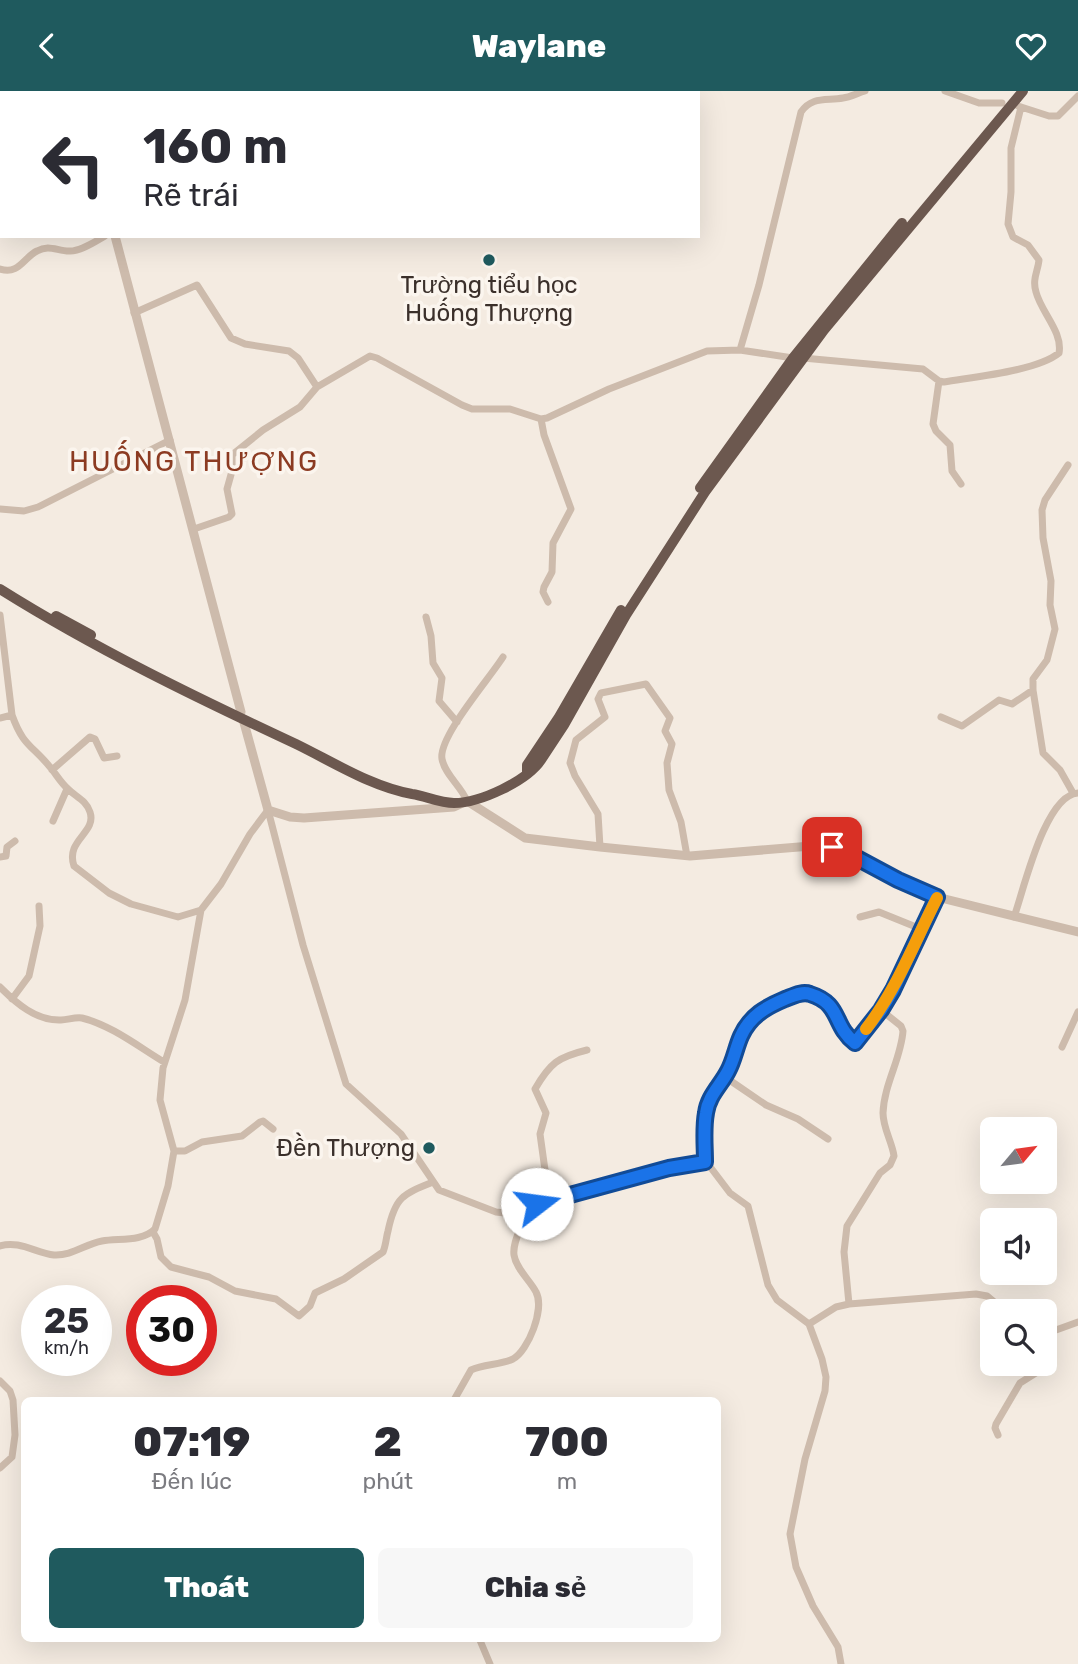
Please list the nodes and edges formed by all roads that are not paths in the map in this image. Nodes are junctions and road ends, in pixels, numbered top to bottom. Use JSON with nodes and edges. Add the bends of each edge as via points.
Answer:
{"nodes":[{"id":1,"x":865,"y":91,"type":"edge"},
{"id":2,"x":945,"y":91,"type":"edge"},
{"id":3,"x":1013,"y":91,"type":"edge"},
{"id":4,"x":1023,"y":91,"type":"edge"},
{"id":5,"x":1078,"y":96,"type":"edge"},
{"id":6,"x":1011,"y":105,"type":"junction"},
{"id":7,"x":101,"y":238,"type":"edge"},
{"id":8,"x":115,"y":238,"type":"edge"},
{"id":9,"x":0,"y":269,"type":"edge"},
{"id":10,"x":134,"y":313,"type":"junction"},
{"id":11,"x":740,"y":350,"type":"junction"},
{"id":12,"x":798,"y":358,"type":"junction"},
{"id":13,"x":939,"y":381,"type":"junction"},
{"id":14,"x":317,"y":387,"type":"junction"},
{"id":15,"x":541,"y":419,"type":"junction"},
{"id":16,"x":170,"y":440,"type":"junction"},
{"id":17,"x":1068,"y":465,"type":"dead end"},
{"id":18,"x":961,"y":484,"type":"dead end"},
{"id":19,"x":0,"y":509,"type":"edge"},
{"id":20,"x":194,"y":529,"type":"junction"},
{"id":21,"x":0,"y":580,"type":"edge"},
{"id":22,"x":0,"y":589,"type":"edge"},
{"id":23,"x":548,"y":602,"type":"dead end"},
{"id":24,"x":0,"y":615,"type":"edge"},
{"id":25,"x":426,"y":617,"type":"dead end"},
{"id":26,"x":503,"y":657,"type":"dead end"},
{"id":27,"x":160,"y":674,"type":"junction"},
{"id":28,"x":1033,"y":690,"type":"junction"},
{"id":29,"x":12,"y":715,"type":"junction"},
{"id":30,"x":242,"y":715,"type":"junction"},
{"id":31,"x":0,"y":717,"type":"edge"},
{"id":32,"x":941,"y":717,"type":"dead end"},
{"id":33,"x":457,"y":722,"type":"junction"},
{"id":34,"x":117,"y":755,"type":"dead end"},
{"id":35,"x":52,"y":770,"type":"junction"},
{"id":36,"x":67,"y":789,"type":"junction"},
{"id":37,"x":1075,"y":793,"type":"edge"},
{"id":38,"x":467,"y":801,"type":"junction"},
{"id":39,"x":268,"y":810,"type":"junction"},
{"id":40,"x":53,"y":821,"type":"dead end"},
{"id":41,"x":15,"y":841,"type":"dead end"},
{"id":42,"x":600,"y":847,"type":"junction"},
{"id":43,"x":687,"y":856,"type":"junction"},
{"id":44,"x":0,"y":857,"type":"edge"},
{"id":45,"x":937,"y":897,"type":"junction"},
{"id":46,"x":40,"y":906,"type":"dead end"},
{"id":47,"x":201,"y":910,"type":"junction"},
{"id":48,"x":860,"y":917,"type":"dead end"},
{"id":49,"x":1014,"y":917,"type":"junction"},
{"id":50,"x":921,"y":929,"type":"junction"},
{"id":51,"x":1078,"y":932,"type":"edge"},
{"id":52,"x":0,"y":987,"type":"edge"},
{"id":53,"x":12,"y":999,"type":"junction"},
{"id":54,"x":881,"y":1010,"type":"junction"},
{"id":55,"x":1078,"y":1012,"type":"edge"},
{"id":56,"x":1062,"y":1047,"type":"dead end"},
{"id":57,"x":587,"y":1050,"type":"dead end"},
{"id":58,"x":164,"y":1062,"type":"junction"},
{"id":59,"x":725,"y":1077,"type":"junction"},
{"id":60,"x":273,"y":1129,"type":"dead end"},
{"id":61,"x":828,"y":1139,"type":"dead end"},
{"id":62,"x":174,"y":1151,"type":"junction"},
{"id":63,"x":705,"y":1162,"type":"junction"},
{"id":64,"x":433,"y":1182,"type":"junction"},
{"id":65,"x":537,"y":1204,"type":"junction"},
{"id":66,"x":526,"y":1208,"type":"junction"},
{"id":67,"x":152,"y":1232,"type":"junction"},
{"id":68,"x":0,"y":1246,"type":"edge"},
{"id":69,"x":991,"y":1299,"type":"edge"},
{"id":70,"x":849,"y":1304,"type":"junction"},
{"id":71,"x":1078,"y":1322,"type":"edge"},
{"id":72,"x":809,"y":1324,"type":"junction"},
{"id":73,"x":1057,"y":1330,"type":"edge"},
{"id":74,"x":1031,"y":1376,"type":"edge"},
{"id":75,"x":0,"y":1381,"type":"edge"},
{"id":76,"x":456,"y":1397,"type":"edge"},
{"id":77,"x":998,"y":1435,"type":"dead end"},
{"id":78,"x":0,"y":1468,"type":"edge"},
{"id":79,"x":481,"y":1642,"type":"edge"},
{"id":80,"x":490,"y":1664,"type":"edge"},
{"id":81,"x":841,"y":1664,"type":"edge"}],
"edges":[{"from":1,"to":11,"type":"street","via":[[846,98],[813,100],[801,112]]},
{"from":2,"to":6,"type":"street","via":[[979,103]]},
{"from":3,"to":6,"type":"highway"},
{"from":4,"to":6,"type":"highway"},
{"from":5,"to":6,"type":"street","via":[[1058,116]]},
{"from":6,"to":12,"type":"highway","via":[[828,312]]},
{"from":6,"to":13,"type":"street","via":[[1008,223],[1013,237],[1028,245],[1039,260],[1035,291],[1060,341],[1059,353],[1005,373]]},
{"from":7,"to":9,"type":"street","via":[[72,251],[42,249],[13,270]]},
{"from":8,"to":10,"type":"street"},
{"from":10,"to":14,"type":"street","via":[[197,285],[231,338],[294,354]]},
{"from":10,"to":16,"type":"street"},
{"from":11,"to":12,"type":"street"},
{"from":11,"to":15,"type":"street","via":[[708,351]]},
{"from":12,"to":13,"type":"street","via":[[923,369]]},
{"from":12,"to":38,"type":"highway","via":[[706,478],[591,659],[527,765],[527,774]]},
{"from":13,"to":18,"type":"street","via":[[933,424],[950,445],[951,471]]},
{"from":14,"to":15,"type":"street","via":[[374,356],[472,409],[510,409]]},
{"from":14,"to":20,"type":"street","via":[[300,407],[232,455],[227,485],[232,514]]},
{"from":15,"to":23,"type":"street","via":[[571,509],[553,543],[552,572],[544,587]]},
{"from":16,"to":19,"type":"street","via":[[38,507]]},
{"from":16,"to":20,"type":"street"},
{"from":17,"to":28,"type":"street","via":[[1042,510],[1055,629],[1047,660],[1033,679]]},
{"from":20,"to":30,"type":"street"},
{"from":21,"to":27,"type":"highway"},
{"from":22,"to":27,"type":"highway","via":[[71,633]]},
{"from":24,"to":29,"type":"street"},
{"from":25,"to":33,"type":"street","via":[[433,663],[442,678],[439,701]]},
{"from":26,"to":33,"type":"street"},
{"from":27,"to":30,"type":"highway"},
{"from":28,"to":32,"type":"street","via":[[1012,704],[999,701],[962,726]]},
{"from":28,"to":37,"type":"street","via":[[1043,753]]},
{"from":29,"to":31,"type":"street"},
{"from":29,"to":35,"type":"street","via":[[28,747]]},
{"from":30,"to":38,"type":"highway","via":[[413,794],[430,800]]},
{"from":30,"to":39,"type":"street"},
{"from":33,"to":38,"type":"street","via":[[442,756]]},
{"from":34,"to":35,"type":"street","via":[[104,758],[90,737]]},
{"from":35,"to":36,"type":"street"},
{"from":36,"to":40,"type":"street"},
{"from":36,"to":47,"type":"street","via":[[88,806],[92,819],[74,846],[74,866],[131,904],[178,917]]},
{"from":37,"to":49,"type":"street","via":[[1054,811],[1044,829]]},
{"from":38,"to":39,"type":"street","via":[[454,807],[304,817]]},
{"from":38,"to":42,"type":"street","via":[[525,838]]},
{"from":39,"to":47,"type":"street"},
{"from":39,"to":64,"type":"street","via":[[346,1084],[401,1134]]},
{"from":41,"to":44,"type":"street","via":[[7,847],[6,856]]},
{"from":42,"to":43,"type":"street"},
{"from":42,"to":43,"type":"street","via":[[598,814],[571,769],[576,740],[605,717],[598,699],[601,693],[646,684],[670,718],[665,731],[672,744],[667,763],[669,790]]},
{"from":43,"to":45,"type":"street","via":[[832,847]]},
{"from":45,"to":49,"type":"street"},
{"from":45,"to":50,"type":"street"},
{"from":46,"to":53,"type":"street","via":[[29,976]]},
{"from":47,"to":58,"type":"street","via":[[184,1000]]},
{"from":48,"to":50,"type":"street","via":[[879,912]]},
{"from":49,"to":51,"type":"street"},
{"from":50,"to":54,"type":"street"},
{"from":52,"to":53,"type":"street"},
{"from":53,"to":58,"type":"street","via":[[44,1018],[82,1018],[99,1024]]},
{"from":54,"to":59,"type":"street","via":[[855,1043],[841,1030],[830,1004],[800,993],[759,1013],[746,1026]]},
{"from":54,"to":70,"type":"street","via":[[904,1031],[883,1110],[894,1156],[847,1226],[844,1252]]},
{"from":55,"to":56,"type":"street"},
{"from":57,"to":65,"type":"street","via":[[554,1062],[535,1089],[546,1113],[540,1134],[545,1170]]},
{"from":58,"to":62,"type":"street","via":[[160,1100]]},
{"from":59,"to":61,"type":"street"},
{"from":59,"to":63,"type":"street","via":[[706,1113]]},
{"from":60,"to":62,"type":"street","via":[[260,1122],[242,1136]]},
{"from":62,"to":67,"type":"street","via":[[169,1186]]},
{"from":63,"to":65,"type":"street"},
{"from":63,"to":72,"type":"street","via":[[730,1193],[748,1206],[773,1295]]},
{"from":64,"to":66,"type":"street","via":[[451,1196],[496,1212]]},
{"from":64,"to":67,"type":"street","via":[[398,1199],[383,1252],[315,1293],[299,1316],[276,1299],[235,1291],[209,1277],[171,1267]]},
{"from":65,"to":66,"type":"street"},
{"from":66,"to":76,"type":"street","via":[[514,1255],[537,1293],[537,1322],[519,1354],[471,1370]]},
{"from":67,"to":68,"type":"street","via":[[102,1241],[61,1255]]},
{"from":69,"to":70,"type":"street","via":[[975,1293]]},
{"from":70,"to":72,"type":"street"},
{"from":71,"to":73,"type":"street"},
{"from":72,"to":81,"type":"street","via":[[822,1359],[825,1391],[790,1534],[796,1567],[838,1647]]},
{"from":74,"to":77,"type":"street","via":[[1016,1388],[996,1424]]},
{"from":75,"to":78,"type":"street","via":[[12,1395],[15,1436],[12,1457]]},
{"from":79,"to":80,"type":"street"}]}
